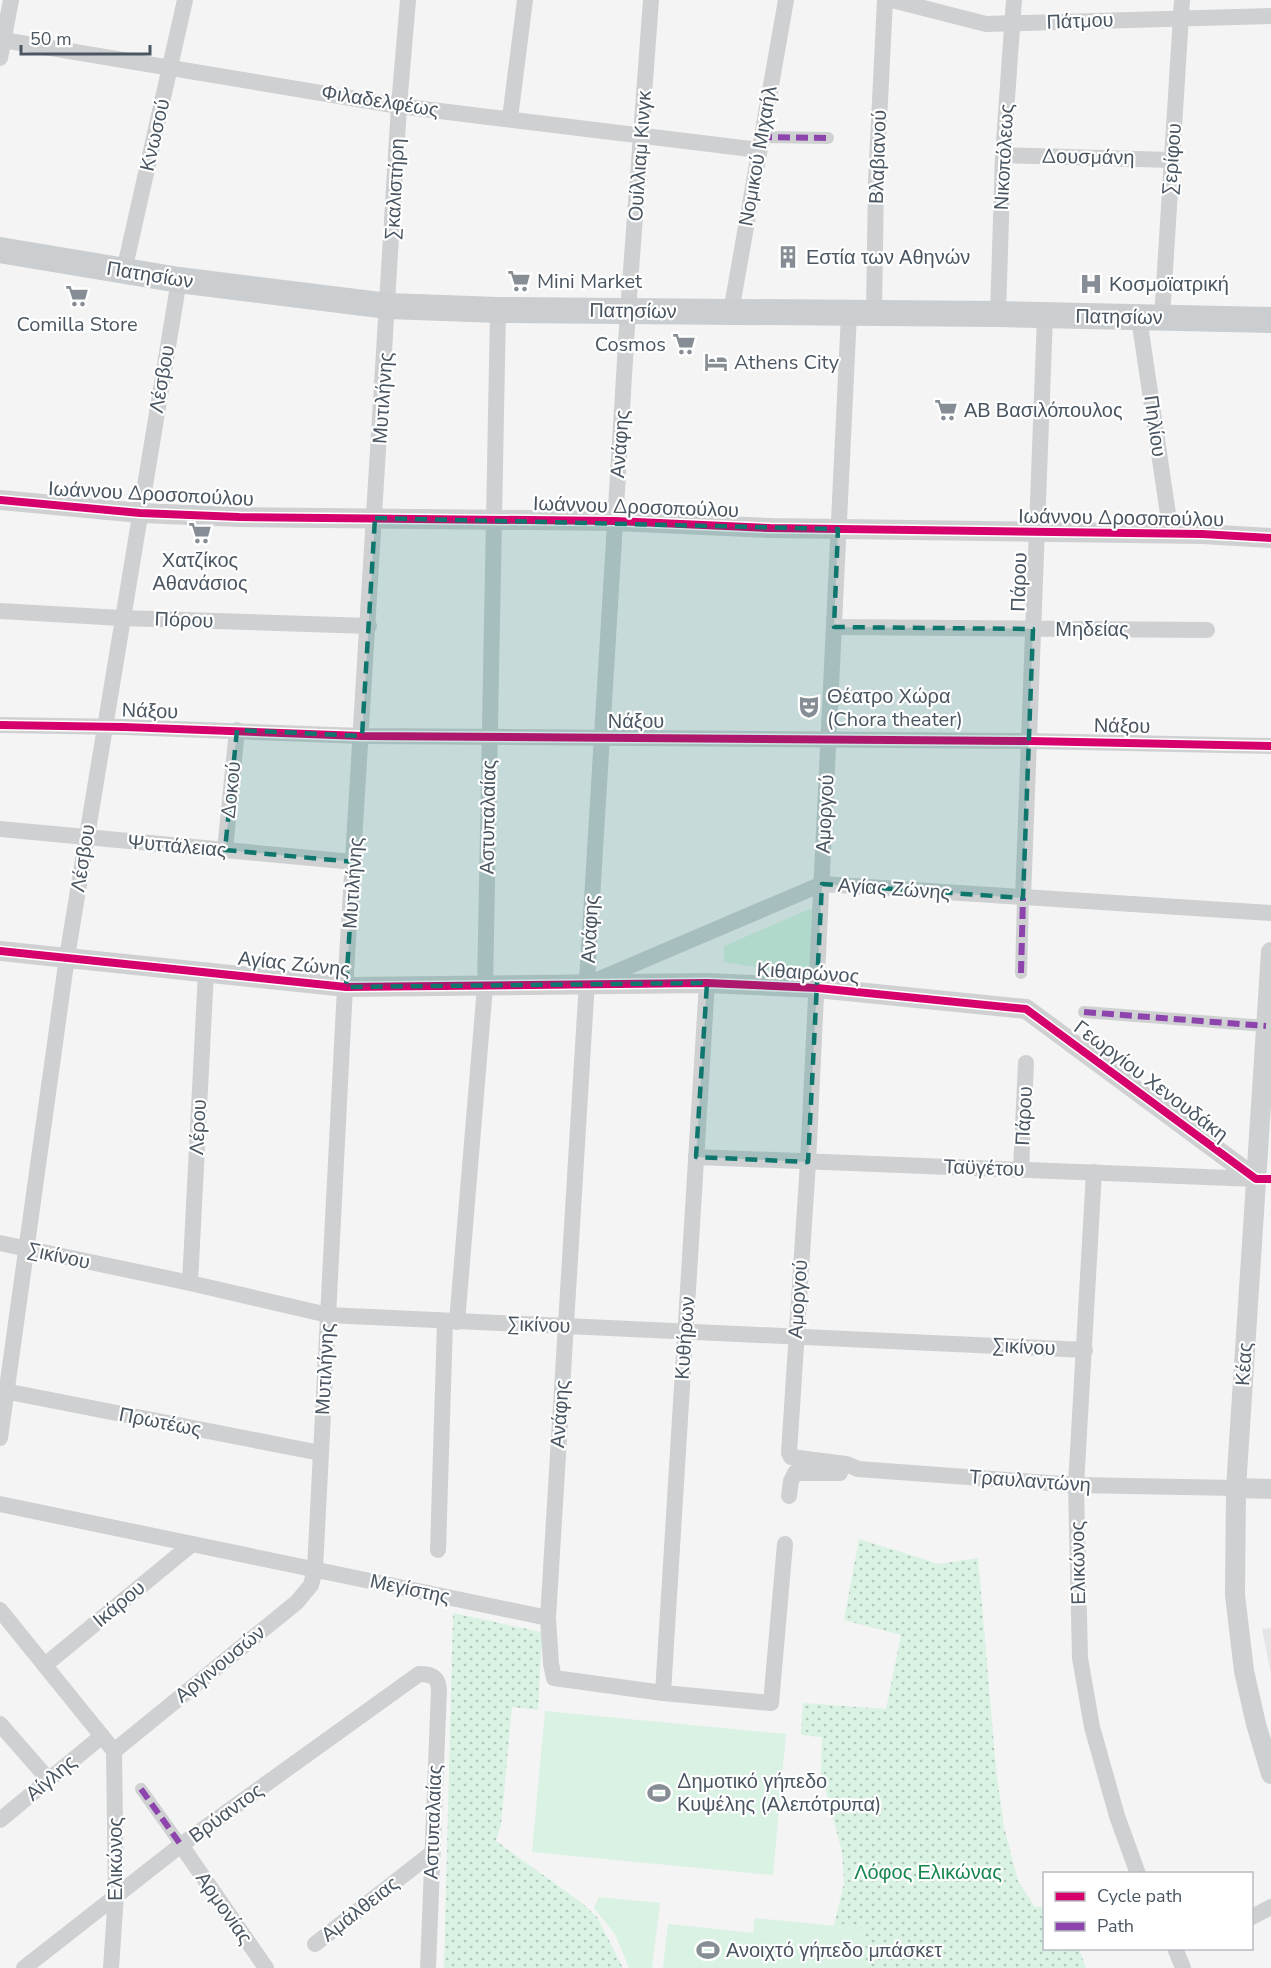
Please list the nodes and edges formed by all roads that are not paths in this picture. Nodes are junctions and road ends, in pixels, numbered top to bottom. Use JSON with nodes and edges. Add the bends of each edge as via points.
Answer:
{"nodes":[{"id":1,"x":10,"y":0,"type":"edge"},
{"id":2,"x":185,"y":0,"type":"edge"},
{"id":3,"x":408,"y":0,"type":"edge"},
{"id":4,"x":525,"y":0,"type":"edge"},
{"id":5,"x":651,"y":0,"type":"edge"},
{"id":6,"x":786,"y":0,"type":"edge"},
{"id":7,"x":885,"y":0,"type":"edge"},
{"id":8,"x":892,"y":0,"type":"edge"},
{"id":9,"x":1014,"y":0,"type":"edge"},
{"id":10,"x":1182,"y":0,"type":"edge"},
{"id":11,"x":1271,"y":16,"type":"edge"},
{"id":12,"x":1181,"y":18,"type":"junction"},
{"id":13,"x":1013,"y":23,"type":"junction"},
{"id":14,"x":3,"y":40,"type":"junction"},
{"id":15,"x":0,"y":58,"type":"edge"},
{"id":16,"x":170,"y":66,"type":"junction"},
{"id":17,"x":399,"y":106,"type":"junction"},
{"id":18,"x":510,"y":118,"type":"junction"},
{"id":19,"x":641,"y":135,"type":"junction"},
{"id":20,"x":828,"y":138,"type":"dead end"},
{"id":21,"x":759,"y":144,"type":"junction"},
{"id":22,"x":1003,"y":155,"type":"junction"},
{"id":23,"x":1172,"y":160,"type":"junction"},
{"id":24,"x":0,"y":250,"type":"edge"},
{"id":25,"x":124,"y":271,"type":"junction"},
{"id":26,"x":179,"y":280,"type":"junction"},
{"id":27,"x":388,"y":306,"type":"junction"},
{"id":28,"x":498,"y":310,"type":"junction"},
{"id":29,"x":628,"y":311,"type":"junction"},
{"id":30,"x":731,"y":312,"type":"junction"},
{"id":31,"x":849,"y":314,"type":"junction"},
{"id":32,"x":874,"y":314,"type":"junction"},
{"id":33,"x":998,"y":314,"type":"junction"},
{"id":34,"x":1045,"y":316,"type":"junction"},
{"id":35,"x":1150,"y":318,"type":"junction"},
{"id":36,"x":1271,"y":320,"type":"edge"},
{"id":37,"x":0,"y":501,"type":"edge"},
{"id":38,"x":140,"y":513,"type":"junction"},
{"id":39,"x":375,"y":518,"type":"junction"},
{"id":40,"x":494,"y":519,"type":"junction"},
{"id":41,"x":615,"y":521,"type":"junction"},
{"id":42,"x":838,"y":529,"type":"junction"},
{"id":43,"x":1037,"y":533,"type":"junction"},
{"id":44,"x":1171,"y":534,"type":"junction"},
{"id":45,"x":1271,"y":538,"type":"edge"},
{"id":46,"x":0,"y":611,"type":"edge"},
{"id":47,"x":121,"y":618,"type":"junction"},
{"id":48,"x":369,"y":626,"type":"junction"},
{"id":49,"x":834,"y":627,"type":"junction"},
{"id":50,"x":1033,"y":628,"type":"junction"},
{"id":51,"x":1207,"y":630,"type":"dead end"},
{"id":52,"x":0,"y":725,"type":"edge"},
{"id":53,"x":104,"y":726,"type":"junction"},
{"id":54,"x":237,"y":730,"type":"junction"},
{"id":55,"x":362,"y":735,"type":"junction"},
{"id":56,"x":490,"y":736,"type":"junction"},
{"id":57,"x":602,"y":737,"type":"junction"},
{"id":58,"x":829,"y":739,"type":"junction"},
{"id":59,"x":1029,"y":741,"type":"junction"},
{"id":60,"x":1271,"y":746,"type":"edge"},
{"id":61,"x":0,"y":829,"type":"edge"},
{"id":62,"x":86,"y":838,"type":"junction"},
{"id":63,"x":225,"y":850,"type":"junction"},
{"id":64,"x":354,"y":862,"type":"junction"},
{"id":65,"x":822,"y":884,"type":"junction"},
{"id":66,"x":1023,"y":898,"type":"junction"},
{"id":67,"x":1271,"y":913,"type":"edge"},
{"id":68,"x":0,"y":951,"type":"edge"},
{"id":69,"x":1271,"y":952,"type":"edge"},
{"id":70,"x":67,"y":957,"type":"junction"},
{"id":71,"x":206,"y":972,"type":"junction"},
{"id":72,"x":1021,"y":973,"type":"dead end"},
{"id":73,"x":707,"y":983,"type":"junction"},
{"id":74,"x":587,"y":985,"type":"junction"},
{"id":75,"x":346,"y":987,"type":"junction"},
{"id":76,"x":485,"y":987,"type":"junction"},
{"id":77,"x":817,"y":988,"type":"junction"},
{"id":78,"x":1026,"y":1009,"type":"joint"},
{"id":79,"x":1084,"y":1012,"type":"dead end"},
{"id":80,"x":1269,"y":1026,"type":"edge"},
{"id":81,"x":1026,"y":1063,"type":"dead end"},
{"id":82,"x":696,"y":1157,"type":"junction"},
{"id":83,"x":808,"y":1162,"type":"junction"},
{"id":84,"x":1021,"y":1170,"type":"junction"},
{"id":85,"x":1094,"y":1172,"type":"junction"},
{"id":86,"x":1264,"y":1179,"type":"edge"},
{"id":87,"x":0,"y":1243,"type":"edge"},
{"id":88,"x":27,"y":1249,"type":"junction"},
{"id":89,"x":190,"y":1283,"type":"junction"},
{"id":90,"x":328,"y":1315,"type":"junction"},
{"id":91,"x":451,"y":1322,"type":"junction"},
{"id":92,"x":566,"y":1327,"type":"junction"},
{"id":93,"x":685,"y":1330,"type":"junction"},
{"id":94,"x":795,"y":1335,"type":"junction"},
{"id":95,"x":1085,"y":1350,"type":"junction"},
{"id":96,"x":3,"y":1390,"type":"edge"},
{"id":97,"x":0,"y":1438,"type":"edge"},
{"id":98,"x":320,"y":1453,"type":"junction"},
{"id":99,"x":791,"y":1457,"type":"joint"},
{"id":100,"x":858,"y":1469,"type":"junction"},
{"id":101,"x":1076,"y":1485,"type":"junction"},
{"id":102,"x":1236,"y":1488,"type":"junction"},
{"id":103,"x":1271,"y":1489,"type":"edge"},
{"id":104,"x":789,"y":1496,"type":"dead end"},
{"id":105,"x":0,"y":1504,"type":"edge"},
{"id":106,"x":192,"y":1544,"type":"junction"},
{"id":107,"x":785,"y":1544,"type":"dead end"},
{"id":108,"x":438,"y":1550,"type":"dead end"},
{"id":109,"x":315,"y":1569,"type":"junction"},
{"id":110,"x":0,"y":1610,"type":"edge"},
{"id":111,"x":548,"y":1618,"type":"junction"},
{"id":112,"x":45,"y":1665,"type":"junction"},
{"id":113,"x":435,"y":1676,"type":"joint"},
{"id":114,"x":663,"y":1693,"type":"junction"},
{"id":115,"x":0,"y":1724,"type":"edge"},
{"id":116,"x":102,"y":1736,"type":"junction"},
{"id":117,"x":114,"y":1751,"type":"junction"},
{"id":118,"x":1271,"y":1774,"type":"edge"},
{"id":119,"x":49,"y":1780,"type":"junction"},
{"id":120,"x":141,"y":1789,"type":"dead end"},
{"id":121,"x":0,"y":1820,"type":"edge"},
{"id":122,"x":181,"y":1845,"type":"junction"},
{"id":123,"x":432,"y":1853,"type":"junction"},
{"id":124,"x":1137,"y":1872,"type":"edge"},
{"id":125,"x":116,"y":1895,"type":"junction"},
{"id":126,"x":1271,"y":1907,"type":"edge"},
{"id":127,"x":1253,"y":1916,"type":"edge"},
{"id":128,"x":315,"y":1944,"type":"dead end"},
{"id":129,"x":24,"y":1968,"type":"edge"},
{"id":130,"x":111,"y":1968,"type":"edge"},
{"id":131,"x":266,"y":1968,"type":"edge"},
{"id":132,"x":428,"y":1968,"type":"edge"}],
"edges":[{"from":1,"to":14,"type":"street"},
{"from":2,"to":16,"type":"street","name":"Κνωσού"},
{"from":3,"to":17,"type":"street","name":"Σκαλιστήρη"},
{"from":4,"to":18,"type":"street"},
{"from":5,"to":19,"type":"street","name":"Ουίλλιαμ Κινγκ"},
{"from":6,"to":21,"type":"street","name":"Νομικού Μιχαήλ"},
{"from":7,"to":32,"type":"street","name":"Βλαβιανού"},
{"from":8,"to":13,"type":"street","name":"Πάτμου","via":[[986,24]]},
{"from":9,"to":13,"type":"street","name":"Νικοπόλεως"},
{"from":10,"to":12,"type":"street","name":"Σερίφου"},
{"from":11,"to":12,"type":"street","name":"Πάτμου"},
{"from":12,"to":13,"type":"street","name":"Πάτμου"},
{"from":12,"to":23,"type":"street","name":"Σερίφου"},
{"from":13,"to":22,"type":"street","name":"Νικοπόλεως"},
{"from":14,"to":15,"type":"street"},
{"from":14,"to":16,"type":"street","name":"Φιλαδελφέως"},
{"from":16,"to":17,"type":"street","name":"Φιλαδελφέως"},
{"from":16,"to":25,"type":"street","name":"Κνωσού"},
{"from":17,"to":18,"type":"street","name":"Φιλαδελφέως"},
{"from":17,"to":27,"type":"street","name":"Σκαλιστήρη"},
{"from":18,"to":19,"type":"street","name":"Φιλαδελφέως"},
{"from":19,"to":21,"type":"street","name":"Φιλαδελφέως"},
{"from":19,"to":29,"type":"street","name":"Ουίλλιαμ Κινγκ"},
{"from":20,"to":21,"type":"street"},
{"from":21,"to":30,"type":"street","name":"Νομικού Μιχαήλ"},
{"from":22,"to":23,"type":"street","name":"Δουσμάνη"},
{"from":22,"to":33,"type":"street","name":"Νικοπόλεως"},
{"from":23,"to":35,"type":"street","name":"Σερίφου"},
{"from":24,"to":25,"type":"main road","name":"Πατησίων"},
{"from":25,"to":26,"type":"main road","name":"Πατησίων"},
{"from":26,"to":27,"type":"main road","name":"Πατησίων"},
{"from":26,"to":38,"type":"street","name":"Λέσβου"},
{"from":27,"to":28,"type":"main road","name":"Πατησίων"},
{"from":27,"to":39,"type":"street","name":"Μυτιλήνης"},
{"from":28,"to":29,"type":"main road","name":"Πατησίων"},
{"from":28,"to":40,"type":"street","name":"Αστυπαλαίας"},
{"from":29,"to":30,"type":"main road","name":"Πατησίων"},
{"from":29,"to":41,"type":"street","name":"Ανάφης"},
{"from":30,"to":31,"type":"main road","name":"Πατησίων"},
{"from":31,"to":32,"type":"main road","name":"Πατησίων"},
{"from":31,"to":42,"type":"street","name":"Αμοργού"},
{"from":32,"to":33,"type":"main road","name":"Πατησίων"},
{"from":33,"to":34,"type":"main road","name":"Πατησίων"},
{"from":34,"to":35,"type":"main road","name":"Πατησίων"},
{"from":34,"to":43,"type":"street","name":"Πάρου"},
{"from":35,"to":36,"type":"main road","name":"Πατησίων"},
{"from":35,"to":44,"type":"street","name":"Πηλίου"},
{"from":37,"to":38,"type":"street","name":"Ιωάννου Δροσοπούλου"},
{"from":38,"to":39,"type":"street","name":"Ιωάννου Δροσοπούλου"},
{"from":38,"to":47,"type":"street","name":"Λέσβου"},
{"from":39,"to":40,"type":"street","name":"Ιωάννου Δροσοπούλου"},
{"from":39,"to":48,"type":"street","name":"Μυτιλήνης"},
{"from":40,"to":41,"type":"street","name":"Ιωάννου Δροσοπούλου"},
{"from":40,"to":56,"type":"street","name":"Αστυπαλαίας"},
{"from":41,"to":42,"type":"street","name":"Ιωάννου Δροσοπούλου"},
{"from":41,"to":57,"type":"street","name":"Ανάφης"},
{"from":42,"to":43,"type":"street","name":"Ιωάννου Δροσοπούλου"},
{"from":42,"to":49,"type":"street","name":"Αμοργού"},
{"from":43,"to":44,"type":"street","name":"Ιωάννου Δροσοπούλου"},
{"from":43,"to":50,"type":"street","name":"Πάρου"},
{"from":44,"to":45,"type":"street","name":"Ιωάννου Δροσοπούλου"},
{"from":46,"to":47,"type":"street","name":"Πόρου"},
{"from":47,"to":48,"type":"street","name":"Πόρου"},
{"from":47,"to":53,"type":"street","name":"Λέσβου"},
{"from":48,"to":55,"type":"street","name":"Μυτιλήνης"},
{"from":49,"to":50,"type":"street","name":"Μηδείας"},
{"from":49,"to":58,"type":"street","name":"Αμοργού"},
{"from":50,"to":51,"type":"street","name":"Μηδείας"},
{"from":50,"to":59,"type":"street","name":"Πάρου"},
{"from":52,"to":53,"type":"street","name":"Νάξου"},
{"from":53,"to":54,"type":"street","name":"Νάξου"},
{"from":53,"to":62,"type":"street","name":"Λέσβου"},
{"from":54,"to":55,"type":"street","name":"Νάξου"},
{"from":54,"to":63,"type":"street","name":"Δοκού"},
{"from":55,"to":56,"type":"street","name":"Νάξου"},
{"from":55,"to":64,"type":"street","name":"Μυτιλήνης"},
{"from":56,"to":57,"type":"street","name":"Νάξου"},
{"from":56,"to":76,"type":"street","name":"Αστυπαλαίας"},
{"from":57,"to":58,"type":"street","name":"Νάξου"},
{"from":57,"to":74,"type":"street","name":"Ανάφης"},
{"from":58,"to":59,"type":"street","name":"Νάξου"},
{"from":58,"to":65,"type":"street","name":"Αμοργού"},
{"from":59,"to":60,"type":"street","name":"Νάξου"},
{"from":59,"to":66,"type":"street","name":"Πάρου"},
{"from":61,"to":62,"type":"street","name":"Ψυττάλειας"},
{"from":62,"to":63,"type":"street","name":"Ψυττάλειας"},
{"from":62,"to":70,"type":"street","name":"Λέσβου"},
{"from":63,"to":64,"type":"street","name":"Ψυττάλειας"},
{"from":64,"to":75,"type":"street","name":"Μυτιλήνης"},
{"from":65,"to":66,"type":"street","name":"Αγίας Ζώνης"},
{"from":65,"to":74,"type":"street","name":"Αγίας Ζώνης"},
{"from":65,"to":77,"type":"street","name":"Αμοργού"},
{"from":66,"to":67,"type":"street","name":"Αγίας Ζώνης"},
{"from":66,"to":72,"type":"street","name":"Πάρου"},
{"from":68,"to":70,"type":"street","name":"Αγίας Ζώνης"},
{"from":69,"to":80,"type":"street","name":"Κέας"},
{"from":70,"to":71,"type":"street","name":"Αγίας Ζώνης"},
{"from":70,"to":88,"type":"street","name":"Λέσβου"},
{"from":71,"to":75,"type":"street","name":"Αγίας Ζώνης"},
{"from":71,"to":89,"type":"street","name":"Λέρου"},
{"from":73,"to":74,"type":"street","name":"Κιθαιρώνος"},
{"from":73,"to":77,"type":"street","name":"Κιθαιρώνος"},
{"from":73,"to":82,"type":"street","name":"Κυθήρων"},
{"from":74,"to":76,"type":"street","name":"Αγίας Ζώνης"},
{"from":74,"to":92,"type":"street","name":"Ανάφης"},
{"from":75,"to":76,"type":"street","name":"Αγίας Ζώνης"},
{"from":75,"to":90,"type":"street","name":"Μυτιλήνης"},
{"from":76,"to":91,"type":"street","name":"Αστυπαλαίας"},
{"from":77,"to":78,"type":"street","name":"Κιθαιρώνος"},
{"from":77,"to":83,"type":"street","name":"Αμοργού"},
{"from":78,"to":86,"type":"street","name":"Γεωργίου Χενουδάκη"},
{"from":79,"to":80,"type":"street"},
{"from":80,"to":86,"type":"street","name":"Κέας"},
{"from":81,"to":84,"type":"street","name":"Πάρου"},
{"from":82,"to":83,"type":"street","name":"Ταϋγέτου"},
{"from":82,"to":93,"type":"street","name":"Κυθήρων"},
{"from":83,"to":84,"type":"street","name":"Ταϋγέτου"},
{"from":83,"to":94,"type":"street","name":"Αμοργού"},
{"from":84,"to":85,"type":"street","name":"Ταϋγέτου"},
{"from":85,"to":86,"type":"street","name":"Ταϋγέτου"},
{"from":85,"to":95,"type":"street","name":"Ελικώνος"},
{"from":86,"to":102,"type":"street","name":"Κέας"},
{"from":87,"to":88,"type":"street","name":"Σικίνου"},
{"from":88,"to":89,"type":"street","name":"Σικίνου"},
{"from":88,"to":96,"type":"street","name":"Λέσβου"},
{"from":89,"to":90,"type":"street","name":"Σικίνου"},
{"from":90,"to":91,"type":"street","name":"Σικίνου"},
{"from":90,"to":98,"type":"street","name":"Μυτιλήνης"},
{"from":91,"to":92,"type":"street","name":"Σικίνου"},
{"from":91,"to":108,"type":"street","name":"Αστυπαλαίας"},
{"from":92,"to":93,"type":"street","name":"Σικίνου"},
{"from":92,"to":111,"type":"street","name":"Ανάφης"},
{"from":93,"to":94,"type":"street","name":"Σικίνου"},
{"from":93,"to":114,"type":"street","name":"Κυθήρων"},
{"from":94,"to":95,"type":"street","name":"Σικίνου"},
{"from":94,"to":99,"type":"street","name":"Αμοργού","via":[[788,1448]]},
{"from":95,"to":101,"type":"street","name":"Ελικώνος"},
{"from":96,"to":97,"type":"street","name":"Λέσβου"},
{"from":96,"to":98,"type":"street","name":"Πρωτέως"},
{"from":98,"to":109,"type":"street","name":"Μυτιλήνης"},
{"from":99,"to":100,"type":"street","name":"Τραυλαντώνη"},
{"from":100,"to":101,"type":"street","name":"Τραυλαντώνη"},
{"from":100,"to":104,"type":"street","via":[[844,1473],[795,1473],[790,1480]]},
{"from":101,"to":102,"type":"street","name":"Τραυλαντώνη"},
{"from":101,"to":124,"type":"street","name":"Ελικώνος","via":[[1080,1658],[1092,1727]]},
{"from":102,"to":103,"type":"street","name":"Τραυλαντώνη"},
{"from":102,"to":118,"type":"street","name":"Κέας","via":[[1238,1631],[1244,1671]]},
{"from":105,"to":106,"type":"street","name":"Μεγίστης"},
{"from":106,"to":109,"type":"street","name":"Μεγίστης"},
{"from":106,"to":112,"type":"street","name":"Ικάρου"},
{"from":107,"to":114,"type":"street","via":[[771,1703]]},
{"from":109,"to":111,"type":"street","name":"Μεγίστης"},
{"from":109,"to":117,"type":"street","name":"Αργινουσών","via":[[311,1585],[297,1602]]},
{"from":110,"to":112,"type":"street"},
{"from":111,"to":114,"type":"street","via":[[554,1678]]},
{"from":112,"to":116,"type":"street"},
{"from":113,"to":122,"type":"street","name":"Βρύαντος","via":[[419,1674]]},
{"from":113,"to":123,"type":"street","name":"Αστυπαλαίας","via":[[439,1689]]},
{"from":115,"to":119,"type":"street"},
{"from":116,"to":117,"type":"street"},
{"from":116,"to":119,"type":"street","name":"Αίγλης"},
{"from":117,"to":125,"type":"street","name":"Ελικώνος"},
{"from":119,"to":121,"type":"street","name":"Αίγλης"},
{"from":120,"to":122,"type":"street","name":"Αρμονίας"},
{"from":122,"to":125,"type":"street","name":"Βρύαντος"},
{"from":122,"to":131,"type":"street","name":"Αρμονίας"},
{"from":123,"to":128,"type":"street","name":"Αμάλθειας"},
{"from":123,"to":132,"type":"street","name":"Αστυπαλαίας"},
{"from":125,"to":129,"type":"street","name":"Βρύαντος"},
{"from":125,"to":130,"type":"street","name":"Ελικώνος"},
{"from":126,"to":127,"type":"street"}]}
